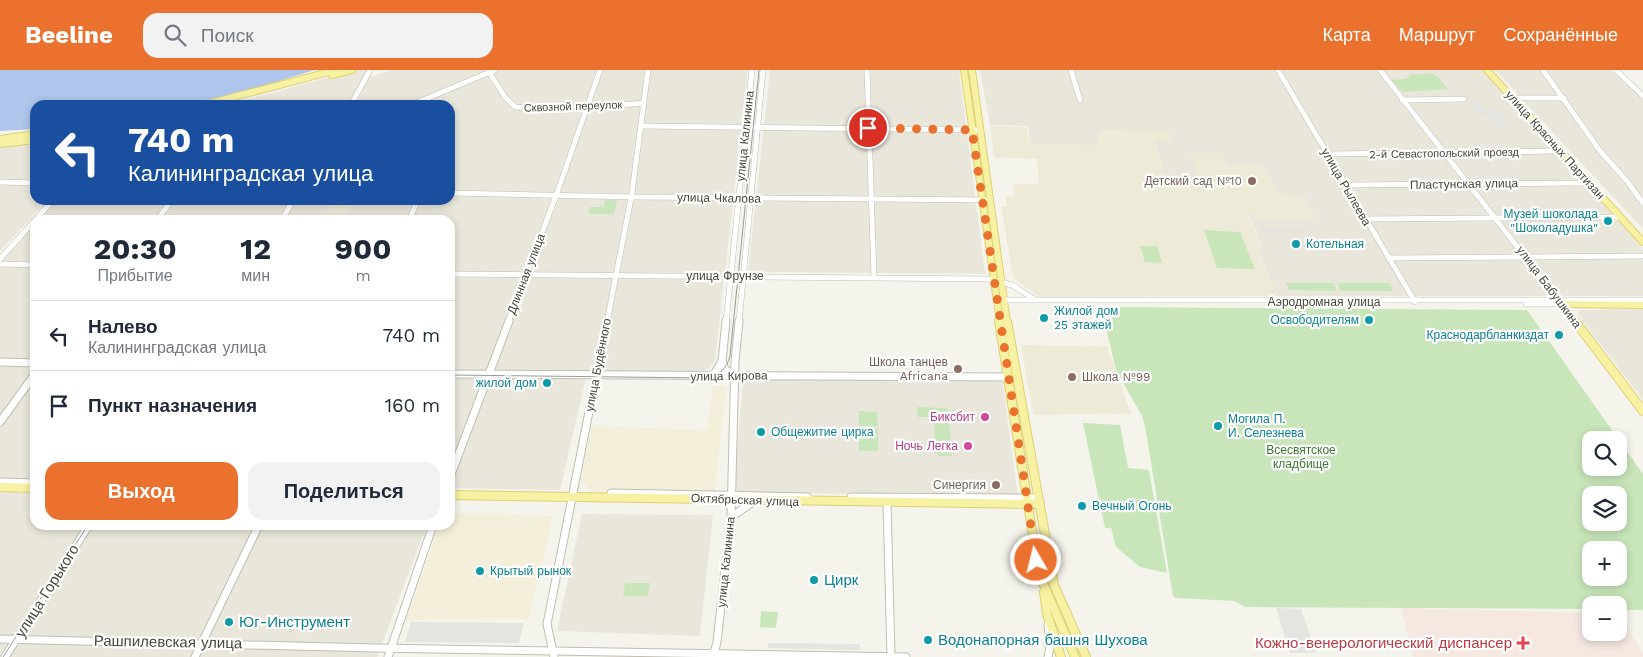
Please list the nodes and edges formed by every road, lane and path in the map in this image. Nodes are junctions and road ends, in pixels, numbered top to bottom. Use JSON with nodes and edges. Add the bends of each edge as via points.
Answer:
{"nodes":[{"id":1,"x":336,"y":70,"type":"edge"},
{"id":2,"x":352,"y":70,"type":"edge"},
{"id":3,"x":495,"y":70,"type":"edge"},
{"id":4,"x":600,"y":70,"type":"edge"},
{"id":5,"x":648,"y":70,"type":"edge"},
{"id":6,"x":752,"y":70,"type":"edge"},
{"id":7,"x":763,"y":70,"type":"edge"},
{"id":8,"x":867,"y":70,"type":"edge"},
{"id":9,"x":964,"y":70,"type":"edge"},
{"id":10,"x":972,"y":70,"type":"edge"},
{"id":11,"x":1071,"y":70,"type":"edge"},
{"id":12,"x":1278,"y":70,"type":"edge"},
{"id":13,"x":1380,"y":70,"type":"edge"},
{"id":14,"x":1487,"y":70,"type":"edge"},
{"id":15,"x":1491,"y":70,"type":"edge"},
{"id":16,"x":1543,"y":70,"type":"edge"},
{"id":17,"x":1616,"y":70,"type":"edge"},
{"id":18,"x":368,"y":72,"type":"dead end"},
{"id":19,"x":489,"y":72,"type":"junction"},
{"id":20,"x":1643,"y":96,"type":"edge"},
{"id":21,"x":1517,"y":98,"type":"junction"},
{"id":22,"x":1564,"y":98,"type":"junction"},
{"id":23,"x":1464,"y":99,"type":"dead end"},
{"id":24,"x":223,"y":100,"type":"edge"},
{"id":25,"x":241,"y":100,"type":"edge"},
{"id":26,"x":354,"y":100,"type":"edge"},
{"id":27,"x":423,"y":100,"type":"edge"},
{"id":28,"x":968,"y":100,"type":"junction"},
{"id":29,"x":976,"y":100,"type":"junction"},
{"id":30,"x":1080,"y":100,"type":"dead end"},
{"id":31,"x":1402,"y":100,"type":"junction"},
{"id":32,"x":644,"y":103,"type":"junction"},
{"id":33,"x":586,"y":108,"type":"junction"},
{"id":34,"x":642,"y":126,"type":"junction"},
{"id":35,"x":746,"y":128,"type":"junction"},
{"id":36,"x":757,"y":128,"type":"junction"},
{"id":37,"x":868,"y":128,"type":"junction"},
{"id":38,"x":976,"y":130,"type":"junction"},
{"id":39,"x":30,"y":135,"type":"edge"},
{"id":40,"x":0,"y":139,"type":"edge"},
{"id":41,"x":30,"y":141,"type":"edge"},
{"id":42,"x":0,"y":144,"type":"edge"},
{"id":43,"x":1561,"y":152,"type":"junction"},
{"id":44,"x":1442,"y":153,"type":"junction"},
{"id":45,"x":1328,"y":154,"type":"junction"},
{"id":46,"x":0,"y":182,"type":"edge"},
{"id":47,"x":30,"y":183,"type":"edge"},
{"id":48,"x":1582,"y":183,"type":"dead end"},
{"id":49,"x":1466,"y":184,"type":"junction"},
{"id":50,"x":1346,"y":185,"type":"junction"},
{"id":51,"x":455,"y":193,"type":"edge"},
{"id":52,"x":556,"y":196,"type":"junction"},
{"id":53,"x":631,"y":197,"type":"junction"},
{"id":54,"x":738,"y":198,"type":"junction"},
{"id":55,"x":750,"y":199,"type":"junction"},
{"id":56,"x":872,"y":199,"type":"junction"},
{"id":57,"x":985,"y":200,"type":"junction"},
{"id":58,"x":1643,"y":203,"type":"edge"},
{"id":59,"x":49,"y":205,"type":"edge"},
{"id":60,"x":40,"y":215,"type":"edge"},
{"id":61,"x":1620,"y":217,"type":"junction"},
{"id":62,"x":1496,"y":218,"type":"junction"},
{"id":63,"x":1365,"y":219,"type":"junction"},
{"id":64,"x":30,"y":226,"type":"edge"},
{"id":65,"x":1643,"y":235,"type":"edge"},
{"id":66,"x":1643,"y":242,"type":"edge"},
{"id":67,"x":1643,"y":256,"type":"edge"},
{"id":68,"x":1527,"y":257,"type":"junction"},
{"id":69,"x":1388,"y":258,"type":"junction"},
{"id":70,"x":0,"y":259,"type":"edge"},
{"id":71,"x":0,"y":264,"type":"edge"},
{"id":72,"x":30,"y":265,"type":"edge"},
{"id":73,"x":455,"y":274,"type":"edge"},
{"id":74,"x":526,"y":275,"type":"junction"},
{"id":75,"x":616,"y":276,"type":"junction"},
{"id":76,"x":730,"y":276,"type":"junction"},
{"id":77,"x":743,"y":276,"type":"junction"},
{"id":78,"x":874,"y":276,"type":"junction"},
{"id":79,"x":996,"y":280,"type":"junction"},
{"id":80,"x":1035,"y":300,"type":"junction"},
{"id":81,"x":1643,"y":300,"type":"edge"},
{"id":82,"x":1002,"y":301,"type":"junction"},
{"id":83,"x":1414,"y":301,"type":"junction"},
{"id":84,"x":1560,"y":302,"type":"junction"},
{"id":85,"x":1643,"y":305,"type":"edge"},
{"id":86,"x":722,"y":361,"type":"junction"},
{"id":87,"x":0,"y":362,"type":"edge"},
{"id":88,"x":30,"y":363,"type":"edge"},
{"id":89,"x":455,"y":374,"type":"edge"},
{"id":90,"x":489,"y":374,"type":"junction"},
{"id":91,"x":596,"y":376,"type":"junction"},
{"id":92,"x":735,"y":376,"type":"junction"},
{"id":93,"x":705,"y":377,"type":"junction"},
{"id":94,"x":1008,"y":377,"type":"junction"},
{"id":95,"x":30,"y":381,"type":"edge"},
{"id":96,"x":1643,"y":411,"type":"edge"},
{"id":97,"x":0,"y":422,"type":"edge"},
{"id":98,"x":455,"y":464,"type":"edge"},
{"id":99,"x":0,"y":482,"type":"edge"},
{"id":100,"x":30,"y":483,"type":"edge"},
{"id":101,"x":0,"y":487,"type":"edge"},
{"id":102,"x":30,"y":488,"type":"edge"},
{"id":103,"x":455,"y":493,"type":"edge"},
{"id":104,"x":573,"y":495,"type":"junction"},
{"id":105,"x":731,"y":496,"type":"junction"},
{"id":106,"x":756,"y":500,"type":"junction"},
{"id":107,"x":1027,"y":501,"type":"junction"},
{"id":108,"x":1040,"y":501,"type":"junction"},
{"id":109,"x":887,"y":502,"type":"junction"},
{"id":110,"x":731,"y":517,"type":"junction"},
{"id":111,"x":86,"y":530,"type":"edge"},
{"id":112,"x":257,"y":530,"type":"edge"},
{"id":113,"x":431,"y":530,"type":"edge"},
{"id":114,"x":1042,"y":580,"type":"junction"},
{"id":115,"x":1047,"y":614,"type":"junction"},
{"id":116,"x":0,"y":639,"type":"edge"},
{"id":117,"x":16,"y":640,"type":"junction"},
{"id":118,"x":203,"y":642,"type":"junction"},
{"id":119,"x":389,"y":653,"type":"edge"},
{"id":120,"x":554,"y":654,"type":"edge"},
{"id":121,"x":714,"y":655,"type":"edge"},
{"id":122,"x":5,"y":657,"type":"edge"},
{"id":123,"x":195,"y":657,"type":"edge"},
{"id":124,"x":891,"y":657,"type":"edge"},
{"id":125,"x":906,"y":657,"type":"edge"},
{"id":126,"x":1048,"y":657,"type":"edge"},
{"id":127,"x":1061,"y":657,"type":"edge"},
{"id":128,"x":1075,"y":657,"type":"edge"},
{"id":129,"x":1086,"y":657,"type":"edge"}],
"edges":[{"from":1,"to":24,"type":"main road"},
{"from":2,"to":25,"type":"main road"},
{"from":3,"to":19,"type":"street"},
{"from":4,"to":33,"type":"street","name":"Длинная улица"},
{"from":5,"to":32,"type":"street","name":"улица Будённого"},
{"from":6,"to":35,"type":"street","name":"улица Калинина"},
{"from":7,"to":36,"type":"street","name":"улица Калинина"},
{"from":8,"to":37,"type":"street"},
{"from":9,"to":28,"type":"main road"},
{"from":10,"to":29,"type":"main road"},
{"from":11,"to":30,"type":"street"},
{"from":12,"to":45,"type":"street","name":"улица Рылеева"},
{"from":13,"to":31,"type":"street","name":"улица Бабушкина"},
{"from":14,"to":43,"type":"main road","name":"улица Красных Партизан"},
{"from":15,"to":21,"type":"main road","name":"улица Красных Партизан"},
{"from":16,"to":22,"type":"street"},
{"from":17,"to":20,"type":"street"},
{"from":18,"to":26,"type":"street"},
{"from":19,"to":27,"type":"street"},
{"from":19,"to":33,"type":"street","name":"Сквозной переулок","via":[[514,107]]},
{"from":21,"to":22,"type":"street"},
{"from":21,"to":65,"type":"main road","name":"улица Красных Партизан"},
{"from":22,"to":58,"type":"street","via":[[1600,151]]},
{"from":23,"to":31,"type":"street"},
{"from":28,"to":29,"type":"main road"},
{"from":28,"to":38,"type":"main road"},
{"from":29,"to":38,"type":"main road"},
{"from":31,"to":44,"type":"street","name":"улица Бабушкина"},
{"from":32,"to":33,"type":"street","name":"Сквозной переулок"},
{"from":32,"to":34,"type":"street","name":"улица Будённого"},
{"from":33,"to":52,"type":"street","name":"Длинная улица"},
{"from":34,"to":35,"type":"street"},
{"from":34,"to":53,"type":"street","name":"улица Будённого"},
{"from":35,"to":36,"type":"street"},
{"from":35,"to":54,"type":"street","name":"улица Калинина"},
{"from":36,"to":37,"type":"street"},
{"from":36,"to":55,"type":"street","name":"улица Калинина"},
{"from":37,"to":38,"type":"street"},
{"from":37,"to":56,"type":"street"},
{"from":38,"to":57,"type":"main road"},
{"from":39,"to":40,"type":"main road"},
{"from":41,"to":42,"type":"main road"},
{"from":43,"to":44,"type":"street","name":"2-й Севастопольский проезд"},
{"from":43,"to":61,"type":"main road","name":"улица Красных Партизан"},
{"from":44,"to":45,"type":"street","name":"2-й Севастопольский проезд"},
{"from":44,"to":49,"type":"street","name":"улица Бабушкина"},
{"from":45,"to":50,"type":"street","name":"улица Рылеева"},
{"from":46,"to":47,"type":"street"},
{"from":48,"to":49,"type":"street","name":"Пластунская улица"},
{"from":49,"to":50,"type":"street","name":"Пластунская улица"},
{"from":49,"to":62,"type":"street","name":"улица Бабушкина"},
{"from":50,"to":63,"type":"street","name":"улица Рылеева"},
{"from":51,"to":52,"type":"street","name":"улица Чкалова"},
{"from":52,"to":53,"type":"street","name":"улица Чкалова"},
{"from":52,"to":74,"type":"street","name":"Длинная улица"},
{"from":53,"to":54,"type":"street","name":"улица Чкалова"},
{"from":53,"to":75,"type":"street","name":"улица Будённого"},
{"from":54,"to":55,"type":"street","name":"улица Чкалова"},
{"from":54,"to":76,"type":"street","name":"улица Калинина"},
{"from":55,"to":56,"type":"street","name":"улица Чкалова"},
{"from":55,"to":77,"type":"street","name":"улица Калинина"},
{"from":56,"to":57,"type":"street","name":"улица Чкалова"},
{"from":56,"to":78,"type":"street"},
{"from":57,"to":79,"type":"main road"},
{"from":59,"to":60,"type":"street"},
{"from":61,"to":62,"type":"street"},
{"from":61,"to":66,"type":"main road","name":"улица Красных Партизан"},
{"from":62,"to":63,"type":"street"},
{"from":62,"to":68,"type":"street","name":"улица Бабушкина"},
{"from":63,"to":69,"type":"street","name":"улица Рылеева"},
{"from":64,"to":70,"type":"street"},
{"from":67,"to":68,"type":"street"},
{"from":68,"to":69,"type":"street"},
{"from":68,"to":84,"type":"street","name":"улица Бабушкина"},
{"from":69,"to":83,"type":"street","name":"улица Рылеева"},
{"from":71,"to":72,"type":"street"},
{"from":73,"to":74,"type":"street","name":"улица Фрунзе"},
{"from":74,"to":75,"type":"street","name":"улица Фрунзе"},
{"from":74,"to":90,"type":"street","name":"Длинная улица"},
{"from":75,"to":76,"type":"street","name":"улица Фрунзе"},
{"from":75,"to":91,"type":"street","name":"улица Будённого"},
{"from":76,"to":77,"type":"street","name":"улица Фрунзе"},
{"from":76,"to":86,"type":"street","name":"улица Калинина"},
{"from":77,"to":78,"type":"street","name":"улица Фрунзе"},
{"from":77,"to":92,"type":"street","name":"улица Калинина"},
{"from":78,"to":79,"type":"street","name":"улица Фрунзе"},
{"from":79,"to":80,"type":"street","via":[[1012,285]]},
{"from":79,"to":82,"type":"main road"},
{"from":80,"to":82,"type":"street","name":"Аэродромная улица"},
{"from":80,"to":83,"type":"street","name":"Аэродромная улица"},
{"from":81,"to":84,"type":"street","name":"Аэродромная улица"},
{"from":82,"to":83,"type":"street","name":"Аэродромная улица"},
{"from":82,"to":94,"type":"main road"},
{"from":82,"to":108,"type":"main road"},
{"from":83,"to":84,"type":"street","name":"Аэродромная улица"},
{"from":84,"to":85,"type":"main road","name":"Аэродромная улица"},
{"from":84,"to":96,"type":"main road","name":"улица Бабушкина"},
{"from":86,"to":92,"type":"street","via":[[725,369]]},
{"from":86,"to":93,"type":"street","via":[[714,374]]},
{"from":87,"to":88,"type":"street"},
{"from":89,"to":90,"type":"street","name":"улица Кирова"},
{"from":90,"to":91,"type":"street","name":"улица Кирова"},
{"from":90,"to":98,"type":"street","name":"Длинная улица"},
{"from":91,"to":93,"type":"street","name":"улица Кирова"},
{"from":91,"to":104,"type":"street","name":"улица Будённого"},
{"from":92,"to":93,"type":"street","name":"улица Кирова"},
{"from":92,"to":94,"type":"street","name":"улица Кирова"},
{"from":92,"to":105,"type":"street","name":"улица Калинина"},
{"from":94,"to":107,"type":"main road"},
{"from":95,"to":97,"type":"street"},
{"from":99,"to":100,"type":"street"},
{"from":101,"to":102,"type":"main road"},
{"from":103,"to":104,"type":"main road","name":"Октябрьская улица"},
{"from":104,"to":105,"type":"main road","name":"Октябрьская улица"},
{"from":104,"to":120,"type":"street","name":"улица Будённого","via":[[546,624],[547,639]]},
{"from":105,"to":106,"type":"main road","name":"Октябрьская улица"},
{"from":105,"to":107,"type":"street","name":"Октябрьская улица"},
{"from":105,"to":110,"type":"street","name":"улица Калинина"},
{"from":106,"to":109,"type":"main road","name":"Октябрьская улица"},
{"from":106,"to":110,"type":"street"},
{"from":107,"to":108,"type":"main road","name":"Октябрьская улица"},
{"from":107,"to":109,"type":"main road","name":"Октябрьская улица"},
{"from":107,"to":114,"type":"main road"},
{"from":108,"to":129,"type":"main road","via":[[1054,585]]},
{"from":109,"to":124,"type":"street"},
{"from":110,"to":121,"type":"street","name":"улица Калинина"},
{"from":111,"to":117,"type":"street","name":"улица Горького"},
{"from":112,"to":118,"type":"street"},
{"from":113,"to":119,"type":"street"},
{"from":114,"to":115,"type":"main road"},
{"from":114,"to":128,"type":"main road"},
{"from":115,"to":126,"type":"street"},
{"from":115,"to":127,"type":"main road"},
{"from":116,"to":117,"type":"street","name":"Рашпилевская улица"},
{"from":117,"to":118,"type":"street","name":"Рашпилевская улица"},
{"from":117,"to":122,"type":"street","name":"улица Горького"},
{"from":118,"to":119,"type":"street","name":"Рашпилевская улица"},
{"from":118,"to":123,"type":"street"},
{"from":119,"to":120,"type":"street","name":"Рашпилевская улица"},
{"from":120,"to":121,"type":"street","name":"Рашпилевская улица"},
{"from":121,"to":124,"type":"street","name":"Рашпилевская улица"},
{"from":124,"to":125,"type":"street","name":"Рашпилевская улица"}]}
